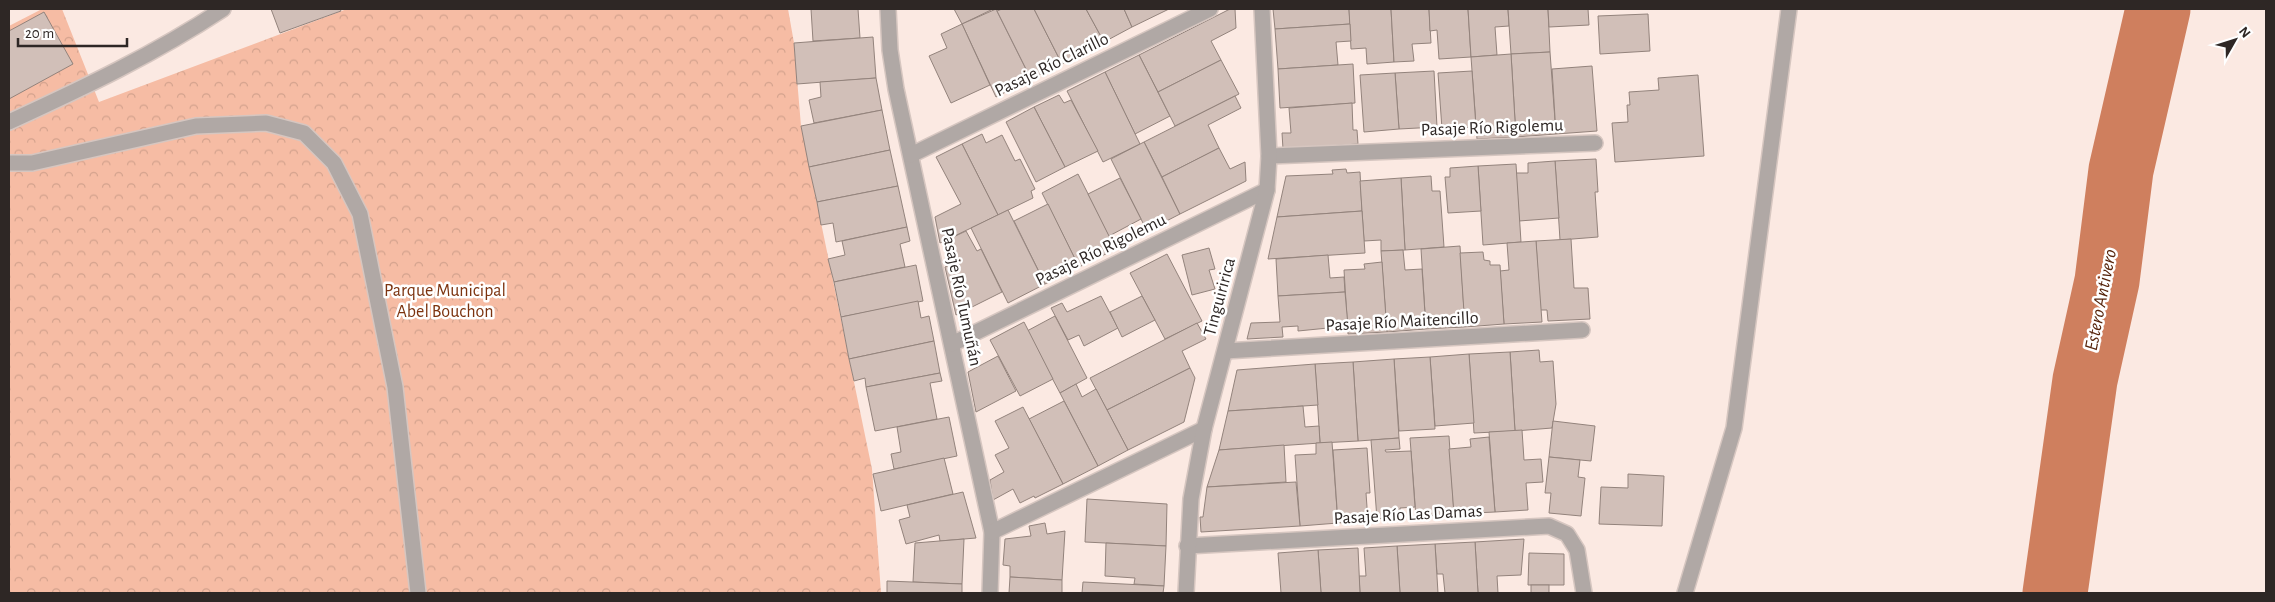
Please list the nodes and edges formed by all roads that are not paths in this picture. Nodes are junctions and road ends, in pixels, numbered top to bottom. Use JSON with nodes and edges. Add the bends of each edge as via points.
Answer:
{"nodes":[{"id":1,"x":223,"y":9,"type":"edge"},
{"id":2,"x":888,"y":9,"type":"edge"},
{"id":3,"x":1210,"y":9,"type":"edge"},
{"id":4,"x":1262,"y":9,"type":"edge"},
{"id":5,"x":1789,"y":9,"type":"edge"},
{"id":6,"x":9,"y":122,"type":"edge"},
{"id":7,"x":1596,"y":143,"type":"dead end"},
{"id":8,"x":911,"y":155,"type":"junction"},
{"id":9,"x":1270,"y":156,"type":"junction"},
{"id":10,"x":9,"y":163,"type":"edge"},
{"id":11,"x":1267,"y":190,"type":"junction"},
{"id":12,"x":1582,"y":330,"type":"dead end"},
{"id":13,"x":952,"y":344,"type":"junction"},
{"id":14,"x":1225,"y":351,"type":"junction"},
{"id":15,"x":1204,"y":429,"type":"junction"},
{"id":16,"x":992,"y":532,"type":"junction"},
{"id":17,"x":1188,"y":546,"type":"junction"},
{"id":18,"x":417,"y":593,"type":"edge"},
{"id":19,"x":990,"y":593,"type":"edge"},
{"id":20,"x":1186,"y":593,"type":"edge"},
{"id":21,"x":1584,"y":593,"type":"edge"},
{"id":22,"x":1685,"y":593,"type":"edge"}],
"edges":[{"from":1,"to":6,"type":"street","via":[[181,37],[92,84]]},
{"from":2,"to":8,"type":"street","name":"Pasaje Río Tumuñán","via":[[896,89]]},
{"from":3,"to":8,"type":"street","name":"Pasaje Río Clarillo"},
{"from":4,"to":9,"type":"street","name":"Tinguiririca"},
{"from":5,"to":22,"type":"street","via":[[1734,428]]},
{"from":7,"to":9,"type":"street","name":"Pasaje Río Rigolemu"},
{"from":8,"to":13,"type":"street","name":"Pasaje Río Tumuñán"},
{"from":9,"to":11,"type":"street","name":"Tinguiririca"},
{"from":10,"to":18,"type":"street","via":[[32,163],[196,126],[266,123],[304,133],[334,163],[360,214],[395,386]]},
{"from":11,"to":13,"type":"street","name":"Pasaje Río Rigolemu"},
{"from":11,"to":14,"type":"street","name":"Tinguiririca"},
{"from":12,"to":14,"type":"street","name":"Pasaje Río Maitencillo"},
{"from":13,"to":16,"type":"street","name":"Pasaje Río Tumuñán"},
{"from":14,"to":15,"type":"street","name":"Tinguiririca"},
{"from":15,"to":16,"type":"street"},
{"from":15,"to":17,"type":"street","name":"Tinguiririca","via":[[1191,498]]},
{"from":16,"to":19,"type":"street","name":"Pasaje Río Tumuñán"},
{"from":17,"to":20,"type":"street","name":"Tinguiririca"},
{"from":17,"to":21,"type":"street","name":"Pasaje Río Las Damas","via":[[1549,526],[1567,534],[1577,550]]}]}
